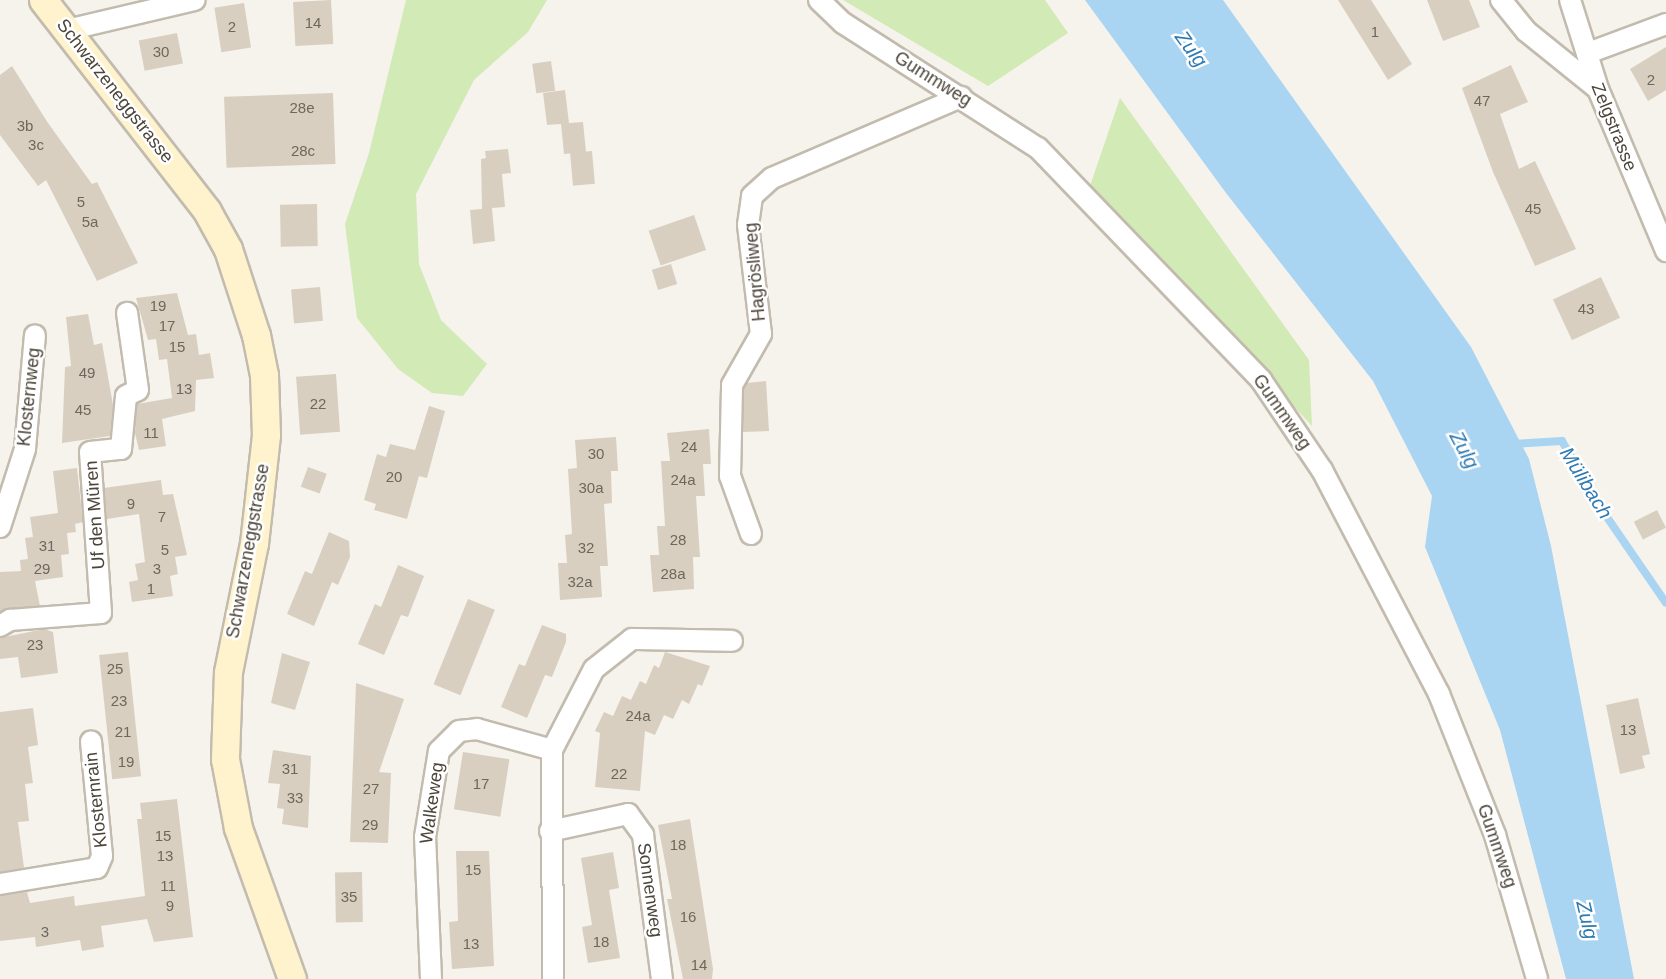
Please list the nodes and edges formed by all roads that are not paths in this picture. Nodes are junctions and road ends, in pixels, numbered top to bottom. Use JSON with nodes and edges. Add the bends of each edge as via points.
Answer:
{"nodes":[{"id":1,"x":43,"y":0,"type":"edge"},
{"id":2,"x":195,"y":0,"type":"edge"},
{"id":3,"x":819,"y":0,"type":"edge"},
{"id":4,"x":1501,"y":0,"type":"edge"},
{"id":5,"x":1570,"y":0,"type":"edge"},
{"id":6,"x":1666,"y":24,"type":"edge"},
{"id":7,"x":67,"y":30,"type":"junction"},
{"id":8,"x":1588,"y":53,"type":"junction"},
{"id":9,"x":1598,"y":89,"type":"junction"},
{"id":10,"x":962,"y":97,"type":"junction"},
{"id":11,"x":1666,"y":251,"type":"edge"},
{"id":12,"x":127,"y":312,"type":"dead end"},
{"id":13,"x":35,"y":335,"type":"dead end"},
{"id":14,"x":0,"y":527,"type":"edge"},
{"id":15,"x":751,"y":534,"type":"dead end"},
{"id":16,"x":0,"y":626,"type":"edge"},
{"id":17,"x":732,"y":641,"type":"dead end"},
{"id":18,"x":91,"y":742,"type":"dead end"},
{"id":19,"x":552,"y":750,"type":"junction"},
{"id":20,"x":550,"y":831,"type":"junction"},
{"id":21,"x":0,"y":884,"type":"edge"},
{"id":22,"x":292,"y":979,"type":"edge"},
{"id":23,"x":431,"y":979,"type":"edge"},
{"id":24,"x":553,"y":979,"type":"edge"},
{"id":25,"x":662,"y":979,"type":"edge"},
{"id":26,"x":1537,"y":979,"type":"edge"}],
"edges":[{"from":1,"to":7,"type":"main road","name":"Schwarzeneggstrasse"},
{"from":2,"to":7,"type":"street"},
{"from":3,"to":10,"type":"street","name":"Gummweg","via":[[843,22]]},
{"from":4,"to":9,"type":"street","via":[[1527,31]]},
{"from":5,"to":8,"type":"street","name":"Zelgstrasse"},
{"from":6,"to":8,"type":"street"},
{"from":7,"to":22,"type":"main road","name":"Schwarzeneggstrasse","via":[[207,212],[228,249],[256,335],[264,375],[266,435],[255,532],[228,672],[225,759],[238,828]]},
{"from":8,"to":9,"type":"street","name":"Zelgstrasse"},
{"from":9,"to":11,"type":"street","name":"Zelgstrasse"},
{"from":10,"to":15,"type":"street","name":"Hagrösliweg","via":[[772,178],[752,196],[748,225],[761,334],[732,385],[730,476]]},
{"from":10,"to":26,"type":"street","name":"Gummweg","via":[[1038,148],[1169,281],[1261,380],[1322,470],[1439,694],[1495,835]]},
{"from":12,"to":16,"type":"street","name":"Uf den Müren","via":[[138,390],[126,396],[121,449],[90,452],[101,613],[9,620]]},
{"from":13,"to":14,"type":"street","name":"Klosternweg","via":[[25,449]]},
{"from":17,"to":19,"type":"street","via":[[632,639],[594,669]]},
{"from":18,"to":21,"type":"street","name":"Klosternrain","via":[[102,856],[97,868]]},
{"from":19,"to":20,"type":"street"},
{"from":19,"to":23,"type":"street","name":"Walkeweg","via":[[477,729],[459,731],[439,751],[425,837]]},
{"from":20,"to":24,"type":"street"},
{"from":20,"to":25,"type":"street","name":"Sonnenweg","via":[[628,814],[643,835]]}]}
